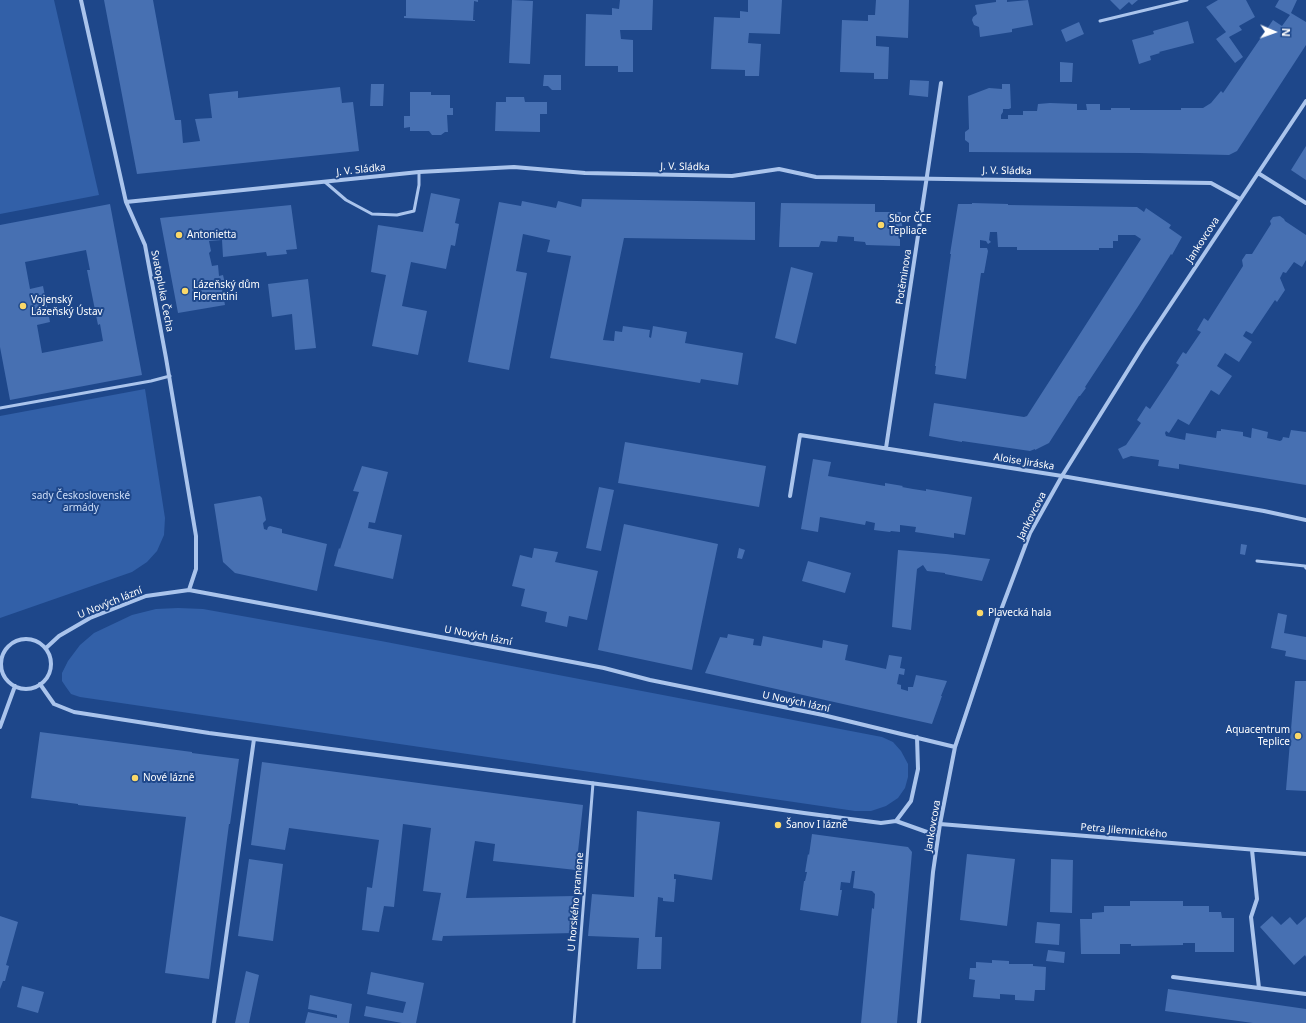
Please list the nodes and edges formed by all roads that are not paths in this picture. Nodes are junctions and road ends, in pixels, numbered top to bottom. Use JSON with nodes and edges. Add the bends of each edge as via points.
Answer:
{"nodes":[{"id":1,"x":81,"y":0,"type":"edge"},
{"id":2,"x":1187,"y":0,"type":"edge"},
{"id":3,"x":1100,"y":21,"type":"dead end"},
{"id":4,"x":941,"y":83,"type":"dead end"},
{"id":5,"x":1306,"y":101,"type":"edge"},
{"id":6,"x":419,"y":172,"type":"junction"},
{"id":7,"x":1258,"y":173,"type":"junction"},
{"id":8,"x":927,"y":178,"type":"junction"},
{"id":9,"x":325,"y":182,"type":"junction"},
{"id":10,"x":1240,"y":199,"type":"junction"},
{"id":11,"x":126,"y":202,"type":"junction"},
{"id":12,"x":1306,"y":203,"type":"edge"},
{"id":13,"x":170,"y":376,"type":"junction"},
{"id":14,"x":0,"y":408,"type":"edge"},
{"id":15,"x":886,"y":448,"type":"junction"},
{"id":16,"x":1062,"y":476,"type":"junction"},
{"id":17,"x":790,"y":496,"type":"dead end"},
{"id":18,"x":1306,"y":520,"type":"edge"},
{"id":19,"x":1257,"y":561,"type":"dead end"},
{"id":20,"x":1306,"y":568,"type":"edge"},
{"id":21,"x":189,"y":590,"type":"junction"},
{"id":22,"x":46,"y":648,"type":"junction"},
{"id":23,"x":1,"y":660,"type":"edge"},
{"id":24,"x":40,"y":684,"type":"junction"},
{"id":25,"x":15,"y":686,"type":"junction"},
{"id":26,"x":0,"y":728,"type":"edge"},
{"id":27,"x":917,"y":737,"type":"junction"},
{"id":28,"x":254,"y":739,"type":"junction"},
{"id":29,"x":955,"y":747,"type":"junction"},
{"id":30,"x":593,"y":783,"type":"junction"},
{"id":31,"x":896,"y":821,"type":"junction"},
{"id":32,"x":940,"y":824,"type":"junction"},
{"id":33,"x":938,"y":836,"type":"junction"},
{"id":34,"x":1252,"y":850,"type":"junction"},
{"id":35,"x":1306,"y":854,"type":"edge"},
{"id":36,"x":1173,"y":977,"type":"dead end"},
{"id":37,"x":1259,"y":988,"type":"junction"},
{"id":38,"x":1306,"y":994,"type":"edge"},
{"id":39,"x":214,"y":1023,"type":"edge"},
{"id":40,"x":574,"y":1023,"type":"edge"},
{"id":41,"x":919,"y":1023,"type":"edge"}],
"edges":[{"from":1,"to":11,"type":"street","name":"Svatopluka Čecha"},
{"from":2,"to":3,"type":"lane"},
{"from":4,"to":8,"type":"street","name":"Potěminova"},
{"from":5,"to":7,"type":"street","name":"Jankovcova"},
{"from":6,"to":8,"type":"street","name":"J. V. Sládka","via":[[514,167],[585,173],[732,176],[779,169],[816,177]]},
{"from":6,"to":9,"type":"street","name":"J. V. Sládka"},
{"from":6,"to":9,"type":"lane","via":[[414,211],[397,215],[372,214],[346,200]]},
{"from":7,"to":10,"type":"street","name":"Jankovcova"},
{"from":7,"to":12,"type":"street"},
{"from":8,"to":10,"type":"street","name":"J. V. Sládka","via":[[1211,183]]},
{"from":8,"to":15,"type":"street","name":"Potěminova"},
{"from":9,"to":11,"type":"street","name":"J. V. Sládka"},
{"from":10,"to":16,"type":"street","name":"Jankovcova","via":[[1143,346]]},
{"from":11,"to":13,"type":"street","name":"Svatopluka Čecha","via":[[145,245]]},
{"from":13,"to":14,"type":"lane"},
{"from":13,"to":21,"type":"street","name":"Svatopluka Čecha","via":[[196,536],[196,569]]},
{"from":15,"to":16,"type":"street","name":"Aloise Jiráska"},
{"from":15,"to":17,"type":"street","name":"Aloise Jiráska","via":[[800,435]]},
{"from":16,"to":18,"type":"street","name":"Aloise Jiráska"},
{"from":16,"to":29,"type":"street","name":"Jankovcova","via":[[1030,533],[998,618]]},
{"from":19,"to":20,"type":"lane"},
{"from":21,"to":22,"type":"street","name":"U Nových lázní","via":[[146,596],[90,618],[59,636]]},
{"from":21,"to":27,"type":"street","name":"U Nových lázní","via":[[604,668]]},
{"from":22,"to":23,"type":"street","via":[[39,642],[20,639],[11,644]]},
{"from":22,"to":24,"type":"street","via":[[50,656],[50,671]]},
{"from":23,"to":25,"type":"street","via":[[7,680]]},
{"from":24,"to":25,"type":"street","via":[[24,689]]},
{"from":24,"to":28,"type":"street","via":[[54,704],[74,712]]},
{"from":25,"to":26,"type":"street"},
{"from":27,"to":29,"type":"street","name":"U Nových lázní"},
{"from":27,"to":31,"type":"street","via":[[918,769],[911,801]]},
{"from":28,"to":30,"type":"street"},
{"from":28,"to":39,"type":"street"},
{"from":29,"to":32,"type":"street","name":"Jankovcova"},
{"from":30,"to":31,"type":"street","via":[[881,823]]},
{"from":30,"to":40,"type":"lane","name":"U horského pramene"},
{"from":31,"to":33,"type":"street"},
{"from":32,"to":33,"type":"street","name":"Jankovcova"},
{"from":32,"to":34,"type":"street","name":"Petra Jilemnického"},
{"from":33,"to":41,"type":"street","name":"Jankovcova"},
{"from":34,"to":35,"type":"street","name":"Petra Jilemnického"},
{"from":34,"to":37,"type":"street","via":[[1258,899],[1251,917]]},
{"from":36,"to":37,"type":"street"},
{"from":37,"to":38,"type":"street"}]}
